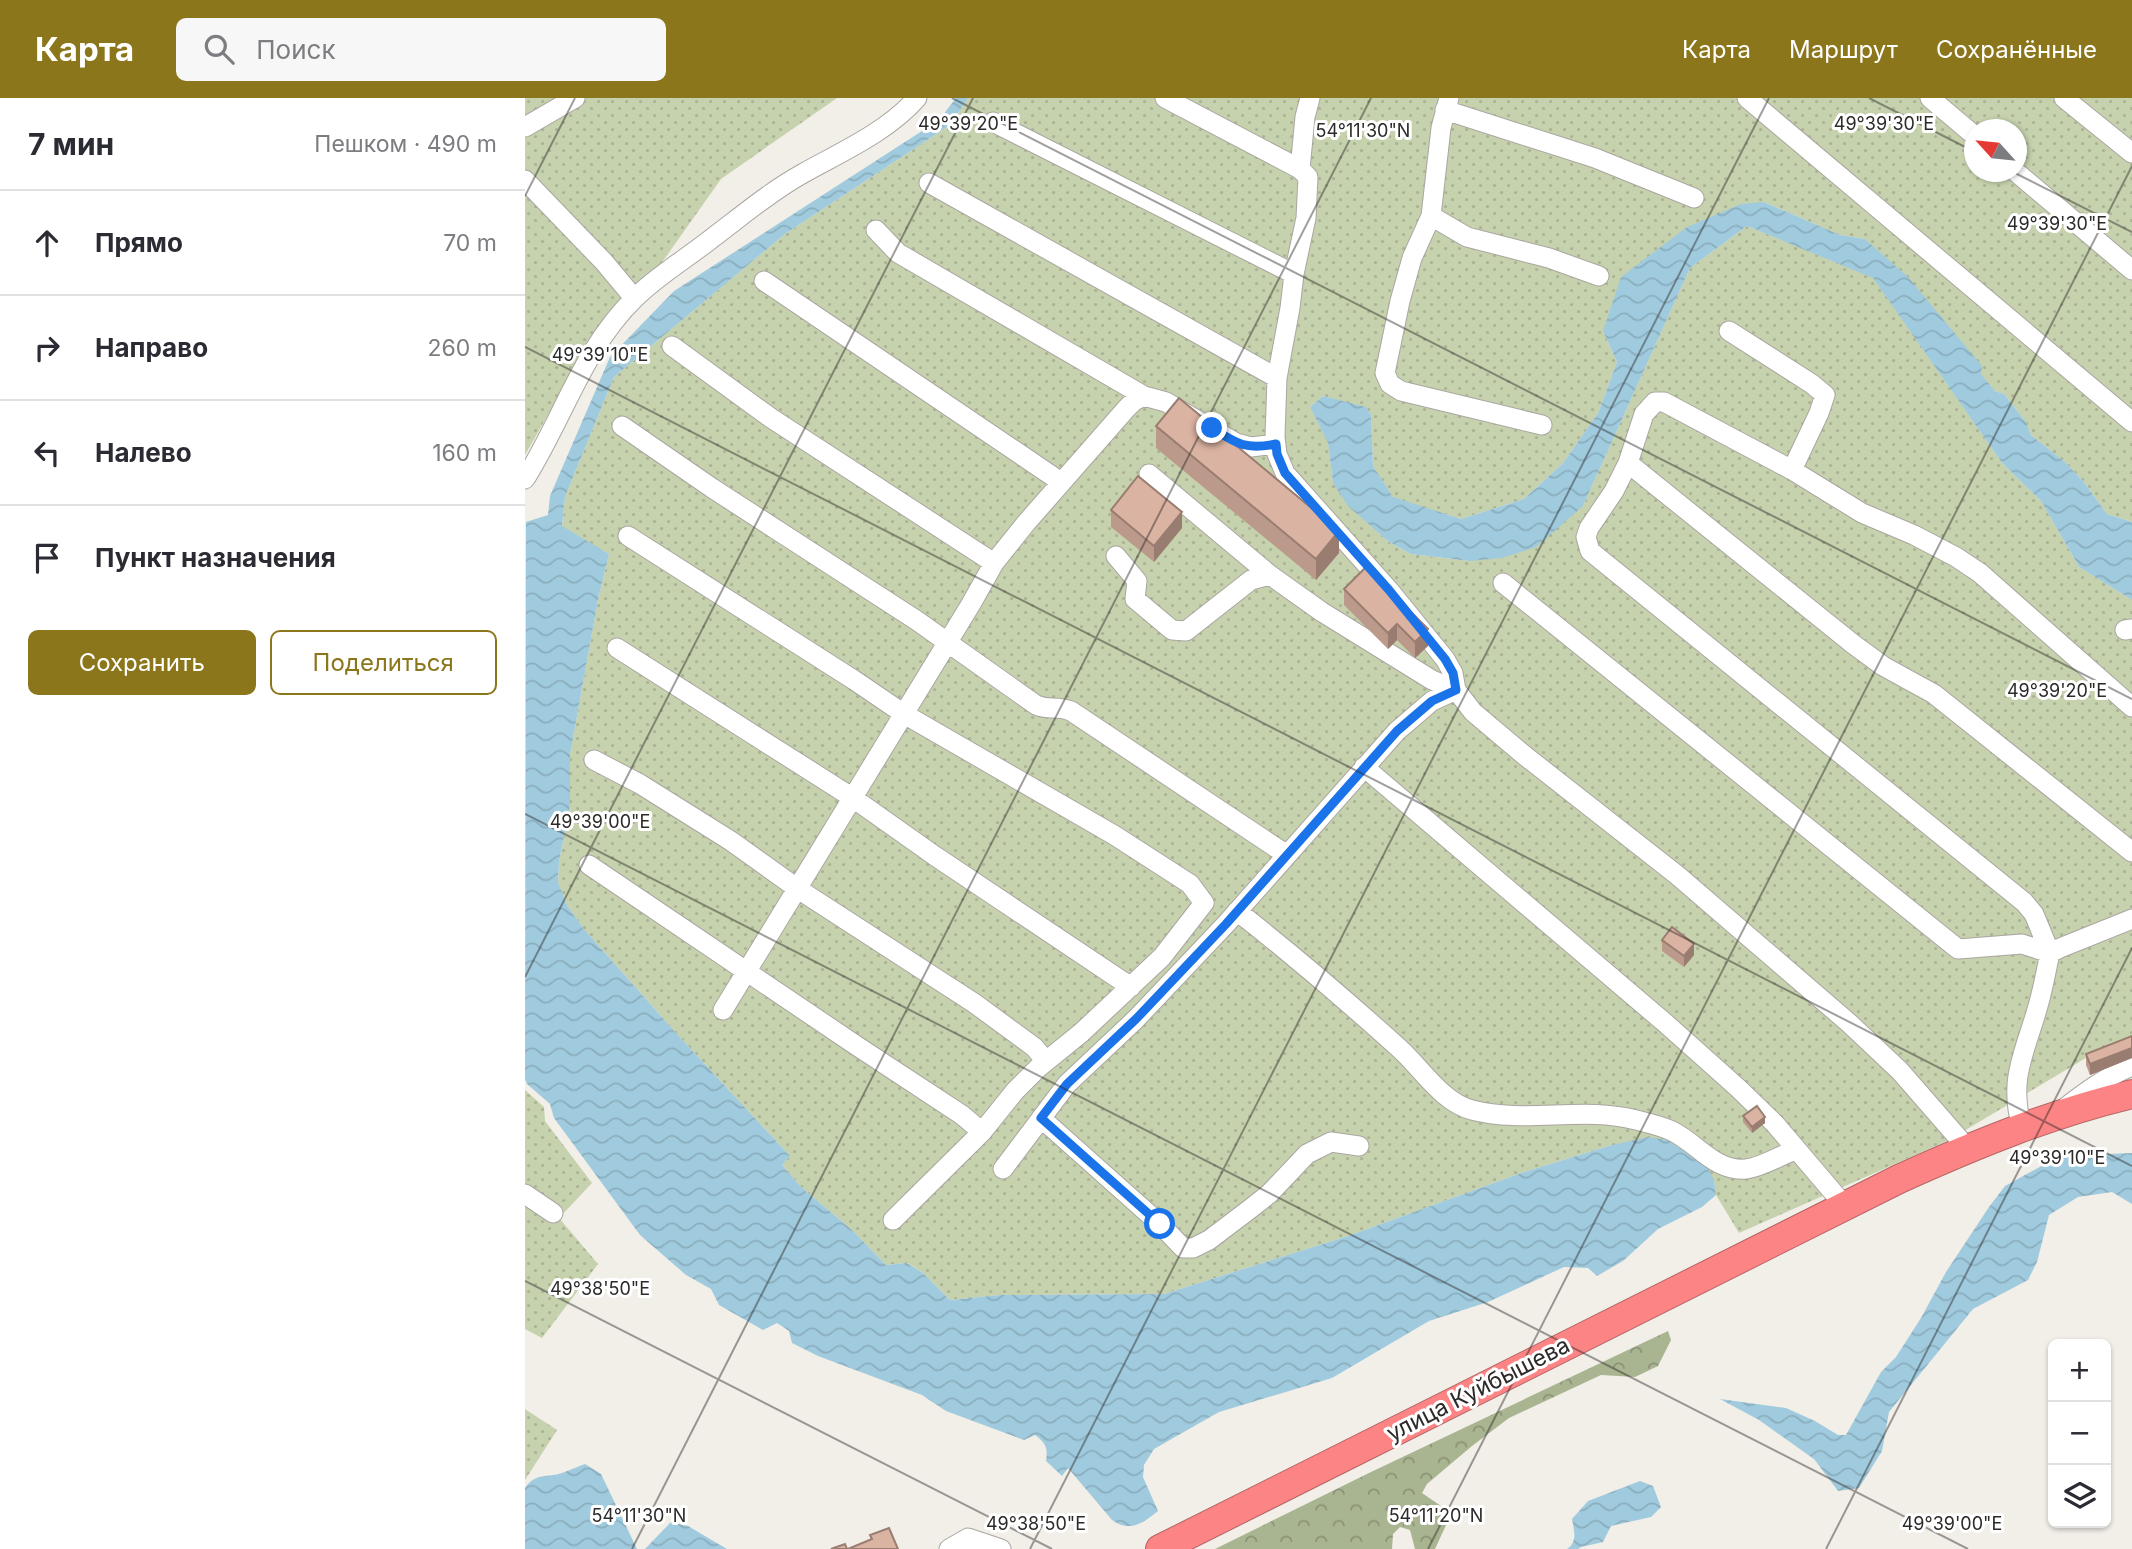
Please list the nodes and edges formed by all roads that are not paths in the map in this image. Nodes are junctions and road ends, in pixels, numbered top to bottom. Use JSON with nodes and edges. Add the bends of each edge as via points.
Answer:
{"nodes":[{"id":1,"x":575,"y":98,"type":"edge"},
{"id":2,"x":917,"y":98,"type":"edge"},
{"id":3,"x":1165,"y":98,"type":"edge"},
{"id":4,"x":1310,"y":98,"type":"edge"},
{"id":5,"x":1747,"y":98,"type":"edge"},
{"id":6,"x":1930,"y":98,"type":"edge"},
{"id":7,"x":2064,"y":98,"type":"edge"},
{"id":8,"x":1447,"y":104,"type":"edge"},
{"id":9,"x":993,"y":122,"type":"dead end"},
{"id":10,"x":525,"y":127,"type":"edge"},
{"id":11,"x":1964,"y":127,"type":"edge"},
{"id":12,"x":2132,"y":153,"type":"edge"},
{"id":13,"x":1300,"y":169,"type":"junction"},
{"id":14,"x":525,"y":180,"type":"edge"},
{"id":15,"x":2027,"y":181,"type":"edge"},
{"id":16,"x":929,"y":183,"type":"dead end"},
{"id":17,"x":1694,"y":198,"type":"dead end"},
{"id":18,"x":1431,"y":216,"type":"junction"},
{"id":19,"x":876,"y":230,"type":"dead end"},
{"id":20,"x":2132,"y":270,"type":"edge"},
{"id":21,"x":1294,"y":274,"type":"junction"},
{"id":22,"x":1599,"y":276,"type":"dead end"},
{"id":23,"x":764,"y":281,"type":"dead end"},
{"id":24,"x":634,"y":298,"type":"junction"},
{"id":25,"x":1729,"y":331,"type":"dead end"},
{"id":26,"x":672,"y":346,"type":"dead end"},
{"id":27,"x":1277,"y":378,"type":"junction"},
{"id":28,"x":1144,"y":396,"type":"junction"},
{"id":29,"x":2132,"y":422,"type":"edge"},
{"id":30,"x":1542,"y":425,"type":"dead end"},
{"id":31,"x":622,"y":426,"type":"dead end"},
{"id":32,"x":1276,"y":444,"type":"junction"},
{"id":33,"x":1628,"y":463,"type":"junction"},
{"id":34,"x":1792,"y":470,"type":"junction"},
{"id":35,"x":1149,"y":474,"type":"dead end"},
{"id":36,"x":525,"y":479,"type":"edge"},
{"id":37,"x":1061,"y":482,"type":"junction"},
{"id":38,"x":628,"y":536,"type":"dead end"},
{"id":39,"x":1116,"y":556,"type":"dead end"},
{"id":40,"x":994,"y":564,"type":"junction"},
{"id":41,"x":1270,"y":575,"type":"junction"},
{"id":42,"x":1503,"y":583,"type":"dead end"},
{"id":43,"x":947,"y":644,"type":"junction"},
{"id":44,"x":617,"y":648,"type":"dead end"},
{"id":45,"x":1456,"y":690,"type":"junction"},
{"id":46,"x":2132,"y":707,"type":"edge"},
{"id":47,"x":904,"y":714,"type":"junction"},
{"id":48,"x":594,"y":760,"type":"dead end"},
{"id":49,"x":1364,"y":767,"type":"junction"},
{"id":50,"x":853,"y":798,"type":"junction"},
{"id":51,"x":2132,"y":852,"type":"edge"},
{"id":52,"x":1287,"y":855,"type":"junction"},
{"id":53,"x":589,"y":865,"type":"dead end"},
{"id":54,"x":797,"y":889,"type":"junction"},
{"id":55,"x":1237,"y":911,"type":"junction"},
{"id":56,"x":2132,"y":919,"type":"edge"},
{"id":57,"x":2050,"y":953,"type":"junction"},
{"id":58,"x":747,"y":971,"type":"junction"},
{"id":59,"x":1131,"y":987,"type":"junction"},
{"id":60,"x":723,"y":1010,"type":"dead end"},
{"id":61,"x":1046,"y":1061,"type":"junction"},
{"id":62,"x":2132,"y":1066,"type":"edge"},
{"id":63,"x":2132,"y":1094,"type":"edge"},
{"id":64,"x":2055,"y":1116,"type":"junction"},
{"id":65,"x":1041,"y":1118,"type":"junction"},
{"id":66,"x":2022,"y":1128,"type":"junction"},
{"id":67,"x":982,"y":1132,"type":"junction"},
{"id":68,"x":1359,"y":1146,"type":"dead end"},
{"id":69,"x":1968,"y":1149,"type":"junction"},
{"id":70,"x":1796,"y":1150,"type":"junction"},
{"id":71,"x":1003,"y":1169,"type":"dead end"},
{"id":72,"x":525,"y":1194,"type":"edge"},
{"id":73,"x":1844,"y":1205,"type":"junction"},
{"id":74,"x":553,"y":1213,"type":"dead end"},
{"id":75,"x":893,"y":1220,"type":"dead end"},
{"id":76,"x":949,"y":1549,"type":"edge"},
{"id":77,"x":1001,"y":1549,"type":"edge"},
{"id":78,"x":1160,"y":1549,"type":"edge"}],
"edges":[{"from":1,"to":10,"type":"street"},
{"from":2,"to":24,"type":"street","via":[[872,134],[799,175]]},
{"from":3,"to":13,"type":"street"},
{"from":4,"to":13,"type":"street"},
{"from":5,"to":29,"type":"street"},
{"from":6,"to":11,"type":"street"},
{"from":7,"to":12,"type":"street"},
{"from":8,"to":17,"type":"street"},
{"from":8,"to":18,"type":"street"},
{"from":9,"to":21,"type":"street"},
{"from":13,"to":21,"type":"street","via":[[1308,177],[1306,218]]},
{"from":14,"to":24,"type":"street"},
{"from":15,"to":20,"type":"street"},
{"from":16,"to":27,"type":"street"},
{"from":18,"to":22,"type":"street","via":[[1467,237]]},
{"from":18,"to":30,"type":"street","via":[[1412,257],[1400,301],[1386,368],[1390,384],[1401,391]]},
{"from":19,"to":28,"type":"street","via":[[898,253]]},
{"from":21,"to":27,"type":"street"},
{"from":23,"to":37,"type":"street"},
{"from":24,"to":36,"type":"street","via":[[593,351]]},
{"from":25,"to":34,"type":"street","via":[[1825,396]]},
{"from":26,"to":40,"type":"street","via":[[771,418]]},
{"from":27,"to":32,"type":"street"},
{"from":28,"to":32,"type":"street","via":[[1166,402],[1235,443],[1251,447]]},
{"from":28,"to":37,"type":"street","via":[[1126,409]]},
{"from":31,"to":43,"type":"street"},
{"from":32,"to":45,"type":"street","via":[[1285,473],[1445,659]]},
{"from":33,"to":34,"type":"street","via":[[1644,414],[1655,402],[1664,402]]},
{"from":33,"to":51,"type":"street","via":[[1853,643],[1934,694]]},
{"from":33,"to":57,"type":"street","via":[[1589,528],[1590,551],[2024,902]]},
{"from":34,"to":46,"type":"street","via":[[1862,513],[1925,541],[1980,573]]},
{"from":35,"to":41,"type":"street"},
{"from":37,"to":40,"type":"street"},
{"from":38,"to":47,"type":"street"},
{"from":39,"to":41,"type":"street","via":[[1137,581],[1135,599],[1172,630],[1186,631],[1251,580]]},
{"from":40,"to":43,"type":"street"},
{"from":41,"to":45,"type":"street","via":[[1322,612]]},
{"from":42,"to":57,"type":"street","via":[[1958,949],[2022,944]]},
{"from":43,"to":47,"type":"street"},
{"from":43,"to":52,"type":"street","via":[[1035,705],[1071,711]]},
{"from":44,"to":50,"type":"street"},
{"from":45,"to":49,"type":"street","via":[[1432,701]]},
{"from":45,"to":69,"type":"street","via":[[1473,712],[1677,875],[1849,1023],[1900,1071]]},
{"from":47,"to":50,"type":"street"},
{"from":47,"to":59,"type":"street","via":[[1190,884],[1204,903],[1162,957]]},
{"from":48,"to":54,"type":"street","via":[[719,833]]},
{"from":49,"to":52,"type":"street"},
{"from":49,"to":70,"type":"street","via":[[1664,1022],[1738,1088]]},
{"from":50,"to":54,"type":"street"},
{"from":50,"to":59,"type":"street"},
{"from":52,"to":55,"type":"street"},
{"from":53,"to":58,"type":"street"},
{"from":54,"to":58,"type":"street"},
{"from":54,"to":61,"type":"street","via":[[974,1003]]},
{"from":55,"to":65,"type":"street","via":[[1136,1019],[1067,1084]]},
{"from":55,"to":70,"type":"street","via":[[1285,948],[1455,1104],[1517,1117],[1630,1119],[1671,1130],[1713,1161],[1730,1167],[1747,1169]]},
{"from":56,"to":57,"type":"street"},
{"from":57,"to":66,"type":"street","via":[[2019,1064],[2015,1091]]},
{"from":58,"to":60,"type":"street"},
{"from":58,"to":67,"type":"street"},
{"from":59,"to":61,"type":"street"},
{"from":61,"to":67,"type":"street"},
{"from":62,"to":64,"type":"street","via":[[2083,1093]]},
{"from":63,"to":64,"type":"highway","name":"улица Куйбышева"},
{"from":64,"to":66,"type":"highway","name":"улица Куйбышева"},
{"from":65,"to":68,"type":"street","via":[[1182,1248],[1201,1244],[1240,1217],[1307,1154],[1331,1142]]},
{"from":65,"to":71,"type":"street"},
{"from":66,"to":69,"type":"highway","name":"улица Куйбышева"},
{"from":67,"to":75,"type":"street"},
{"from":69,"to":73,"type":"highway","name":"улица Куйбышева"},
{"from":70,"to":73,"type":"street"},
{"from":72,"to":74,"type":"street"},
{"from":73,"to":78,"type":"highway","name":"улица Куйбышева"},
{"from":76,"to":77,"type":"street","via":[[968,1538]]}]}
